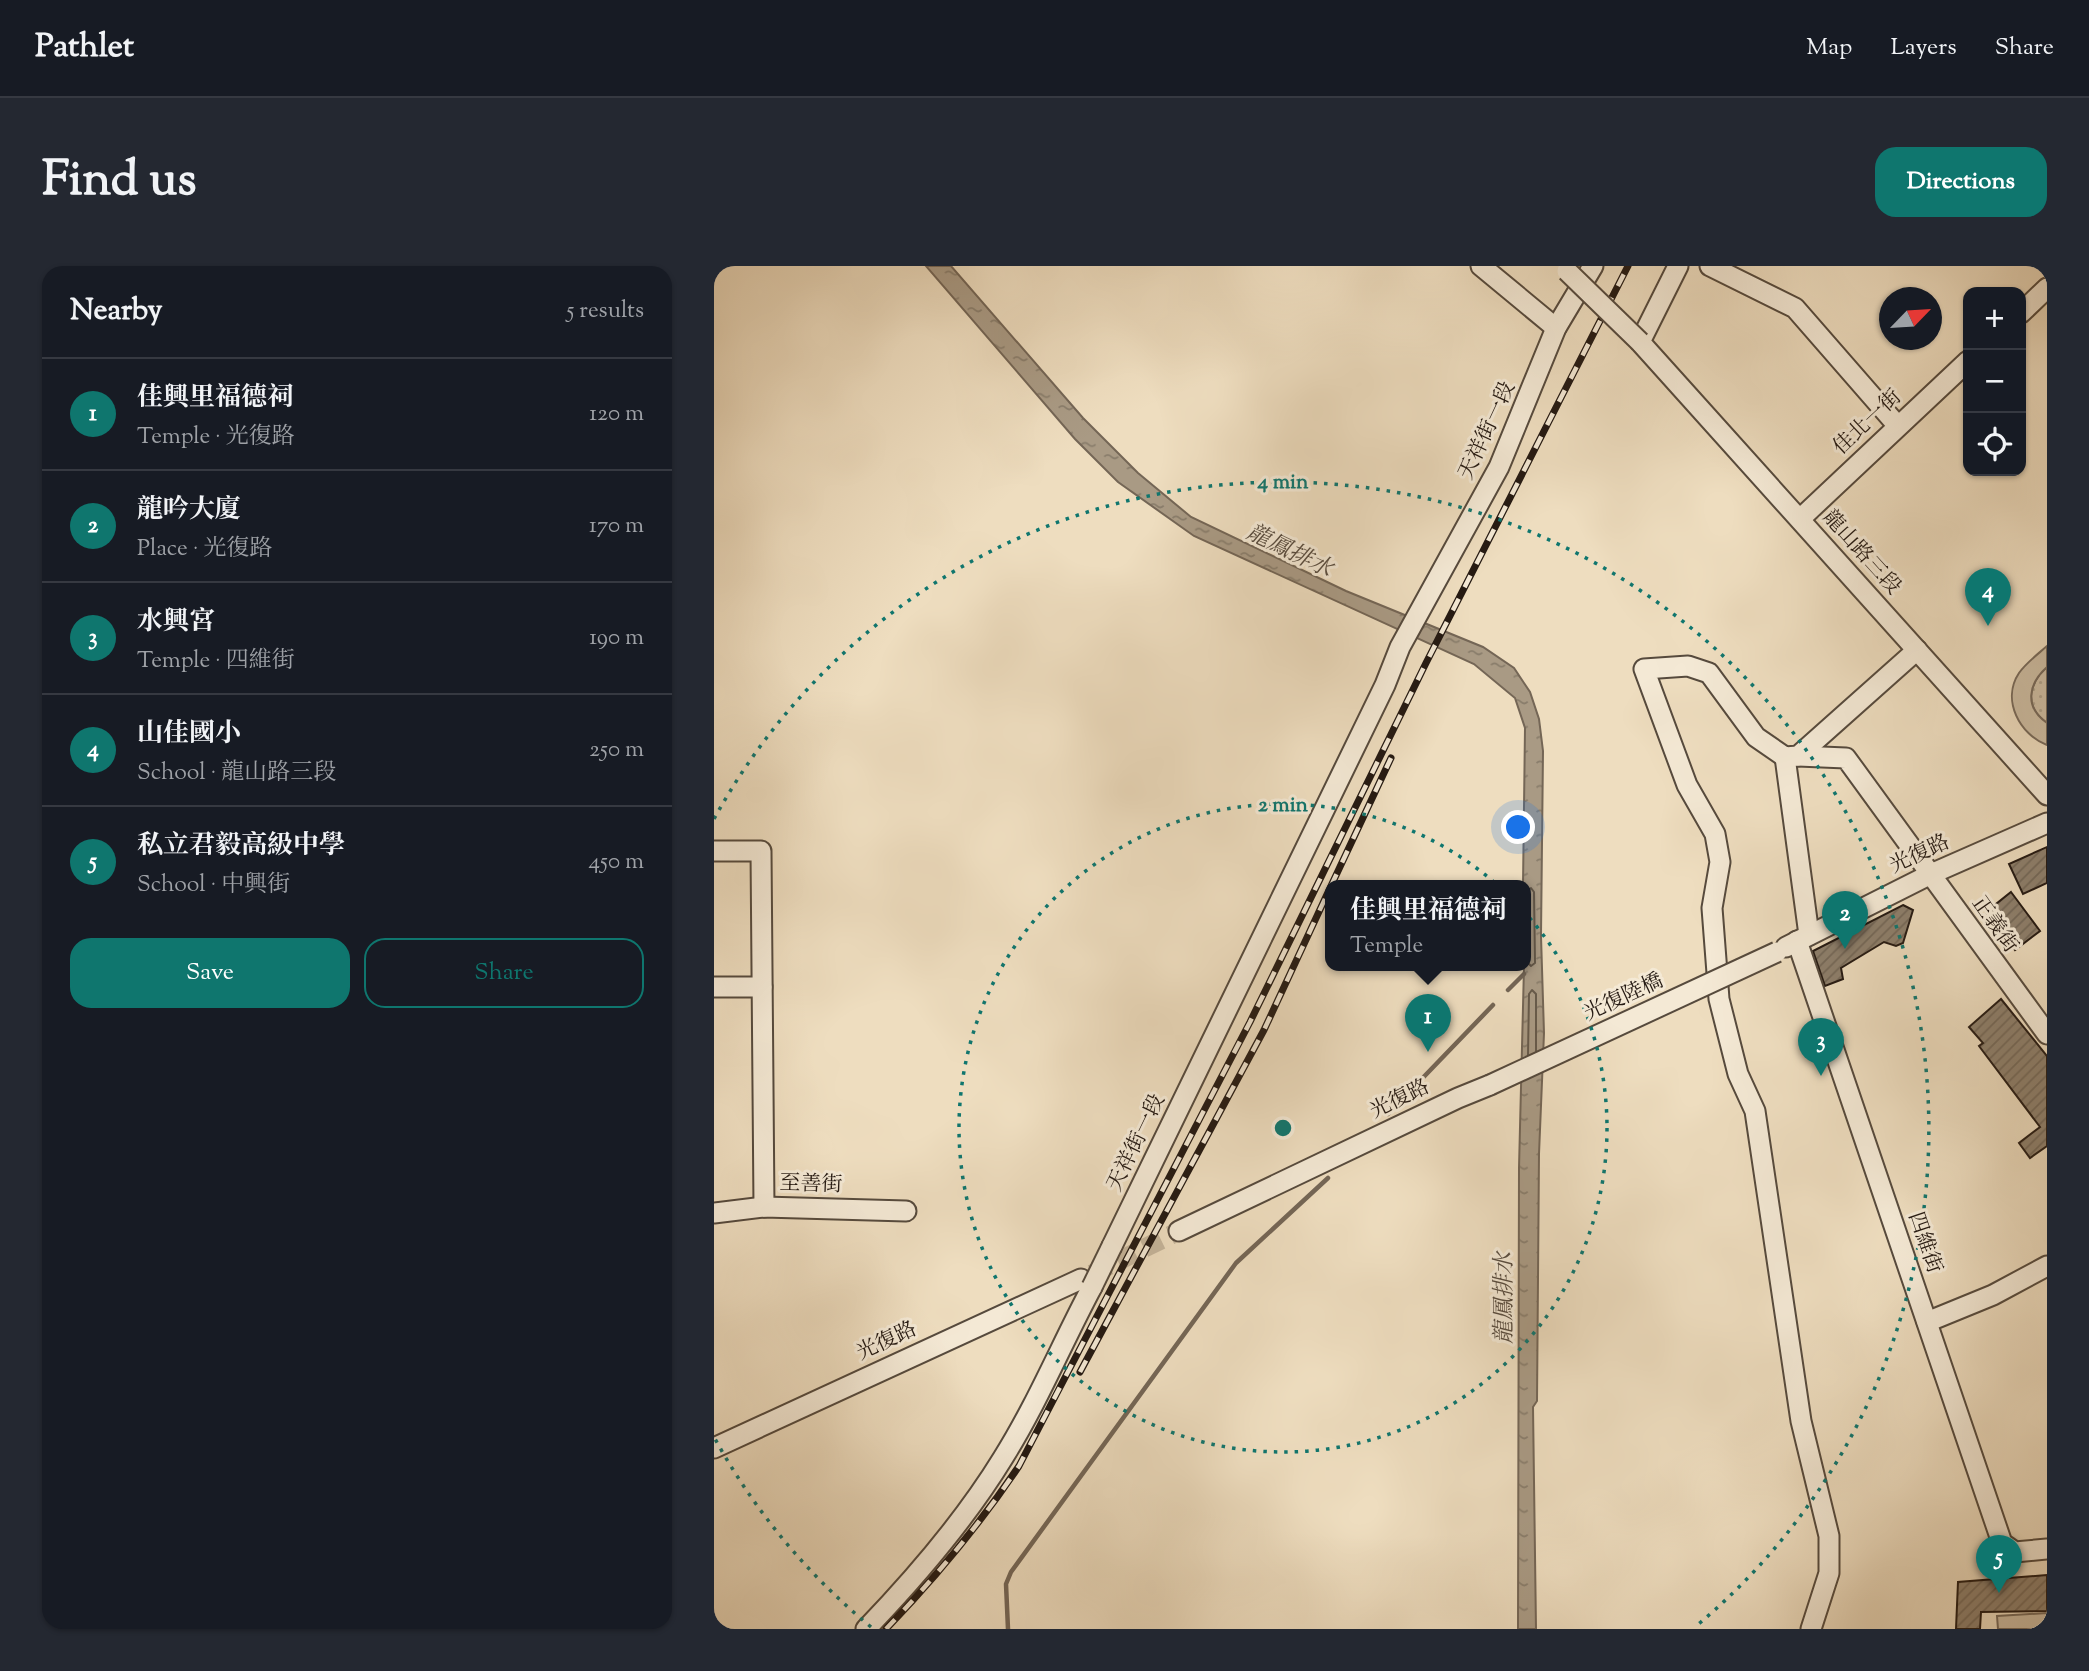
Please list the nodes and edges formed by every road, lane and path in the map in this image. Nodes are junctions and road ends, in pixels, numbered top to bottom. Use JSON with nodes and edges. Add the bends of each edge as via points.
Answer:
{"nodes":[{"id":1,"x":1481,"y":266,"type":"edge"},
{"id":2,"x":1593,"y":266,"type":"edge"},
{"id":3,"x":1678,"y":266,"type":"edge"},
{"id":4,"x":1710,"y":266,"type":"edge"},
{"id":5,"x":1565,"y":269,"type":"edge"},
{"id":6,"x":2047,"y":288,"type":"edge"},
{"id":7,"x":2026,"y":308,"type":"edge"},
{"id":8,"x":1556,"y":328,"type":"junction"},
{"id":9,"x":1640,"y":342,"type":"junction"},
{"id":10,"x":1963,"y":366,"type":"edge"},
{"id":11,"x":1897,"y":425,"type":"junction"},
{"id":12,"x":1800,"y":519,"type":"junction"},
{"id":13,"x":1917,"y":650,"type":"junction"},
{"id":14,"x":1791,"y":757,"type":"junction"},
{"id":15,"x":2047,"y":795,"type":"edge"},
{"id":16,"x":2047,"y":822,"type":"edge"},
{"id":17,"x":714,"y":851,"type":"edge"},
{"id":18,"x":1931,"y":874,"type":"junction"},
{"id":19,"x":1803,"y":938,"type":"junction"},
{"id":20,"x":1777,"y":952,"type":"joint"},
{"id":21,"x":714,"y":987,"type":"edge"},
{"id":22,"x":762,"y":987,"type":"junction"},
{"id":23,"x":2047,"y":1034,"type":"edge"},
{"id":24,"x":1490,"y":1086,"type":"joint"},
{"id":25,"x":764,"y":1207,"type":"junction"},
{"id":26,"x":906,"y":1211,"type":"dead end"},
{"id":27,"x":714,"y":1213,"type":"edge"},
{"id":28,"x":1179,"y":1231,"type":"tunnel mouth"},
{"id":29,"x":2047,"y":1266,"type":"edge"},
{"id":30,"x":1086,"y":1283,"type":"junction"},
{"id":31,"x":1927,"y":1322,"type":"junction"},
{"id":32,"x":714,"y":1448,"type":"edge"},
{"id":33,"x":2047,"y":1549,"type":"edge"},
{"id":34,"x":866,"y":1629,"type":"edge"},
{"id":35,"x":1811,"y":1629,"type":"edge"}],
"edges":[{"from":1,"to":8,"type":"street"},
{"from":2,"to":8,"type":"street","name":"天祥街一段"},
{"from":3,"to":9,"type":"street"},
{"from":4,"to":11,"type":"street","via":[[1795,308]]},
{"from":5,"to":9,"type":"street","name":"龍山路三段","bridge":true},
{"from":6,"to":7,"type":"street"},
{"from":8,"to":30,"type":"street","name":"天祥街一段","bridge":true,"via":[[1499,467],[1400,647],[1112,1246]]},
{"from":9,"to":12,"type":"street","name":"龍山路三段"},
{"from":10,"to":11,"type":"street","name":"佳北一街"},
{"from":11,"to":12,"type":"street","name":"佳北一街"},
{"from":12,"to":13,"type":"street","name":"龍山路三段"},
{"from":13,"to":14,"type":"street"},
{"from":13,"to":15,"type":"street","name":"龍山路三段"},
{"from":14,"to":18,"type":"street","name":"正義街","via":[[1846,758]]},
{"from":14,"to":19,"type":"street","name":"四維街"},
{"from":14,"to":35,"type":"street","via":[[1756,737],[1709,673],[1688,666],[1644,669],[1688,785],[1717,844],[1720,862],[1712,908],[1719,999],[1738,1074],[1755,1111],[1801,1421],[1829,1536],[1829,1573]]},
{"from":16,"to":18,"type":"street","name":"光復路"},
{"from":17,"to":22,"type":"street","via":[[761,851]]},
{"from":18,"to":19,"type":"street","name":"光復路"},
{"from":18,"to":23,"type":"street","name":"正義街"},
{"from":19,"to":20,"type":"street","name":"光復路"},
{"from":19,"to":31,"type":"street","name":"四維街"},
{"from":20,"to":24,"type":"street","name":"光復陸橋","bridge":true},
{"from":21,"to":22,"type":"street"},
{"from":22,"to":25,"type":"street"},
{"from":24,"to":28,"type":"street","name":"光復路"},
{"from":25,"to":26,"type":"street","name":"至善街"},
{"from":25,"to":27,"type":"street","name":"至善街"},
{"from":29,"to":31,"type":"street"},
{"from":30,"to":32,"type":"street","name":"光復路"},
{"from":30,"to":34,"type":"street","name":"天祥街一段","via":[[1004,1457],[962,1517]]},
{"from":31,"to":33,"type":"street","name":"四維街","via":[[2002,1543],[2015,1552]]}]}
